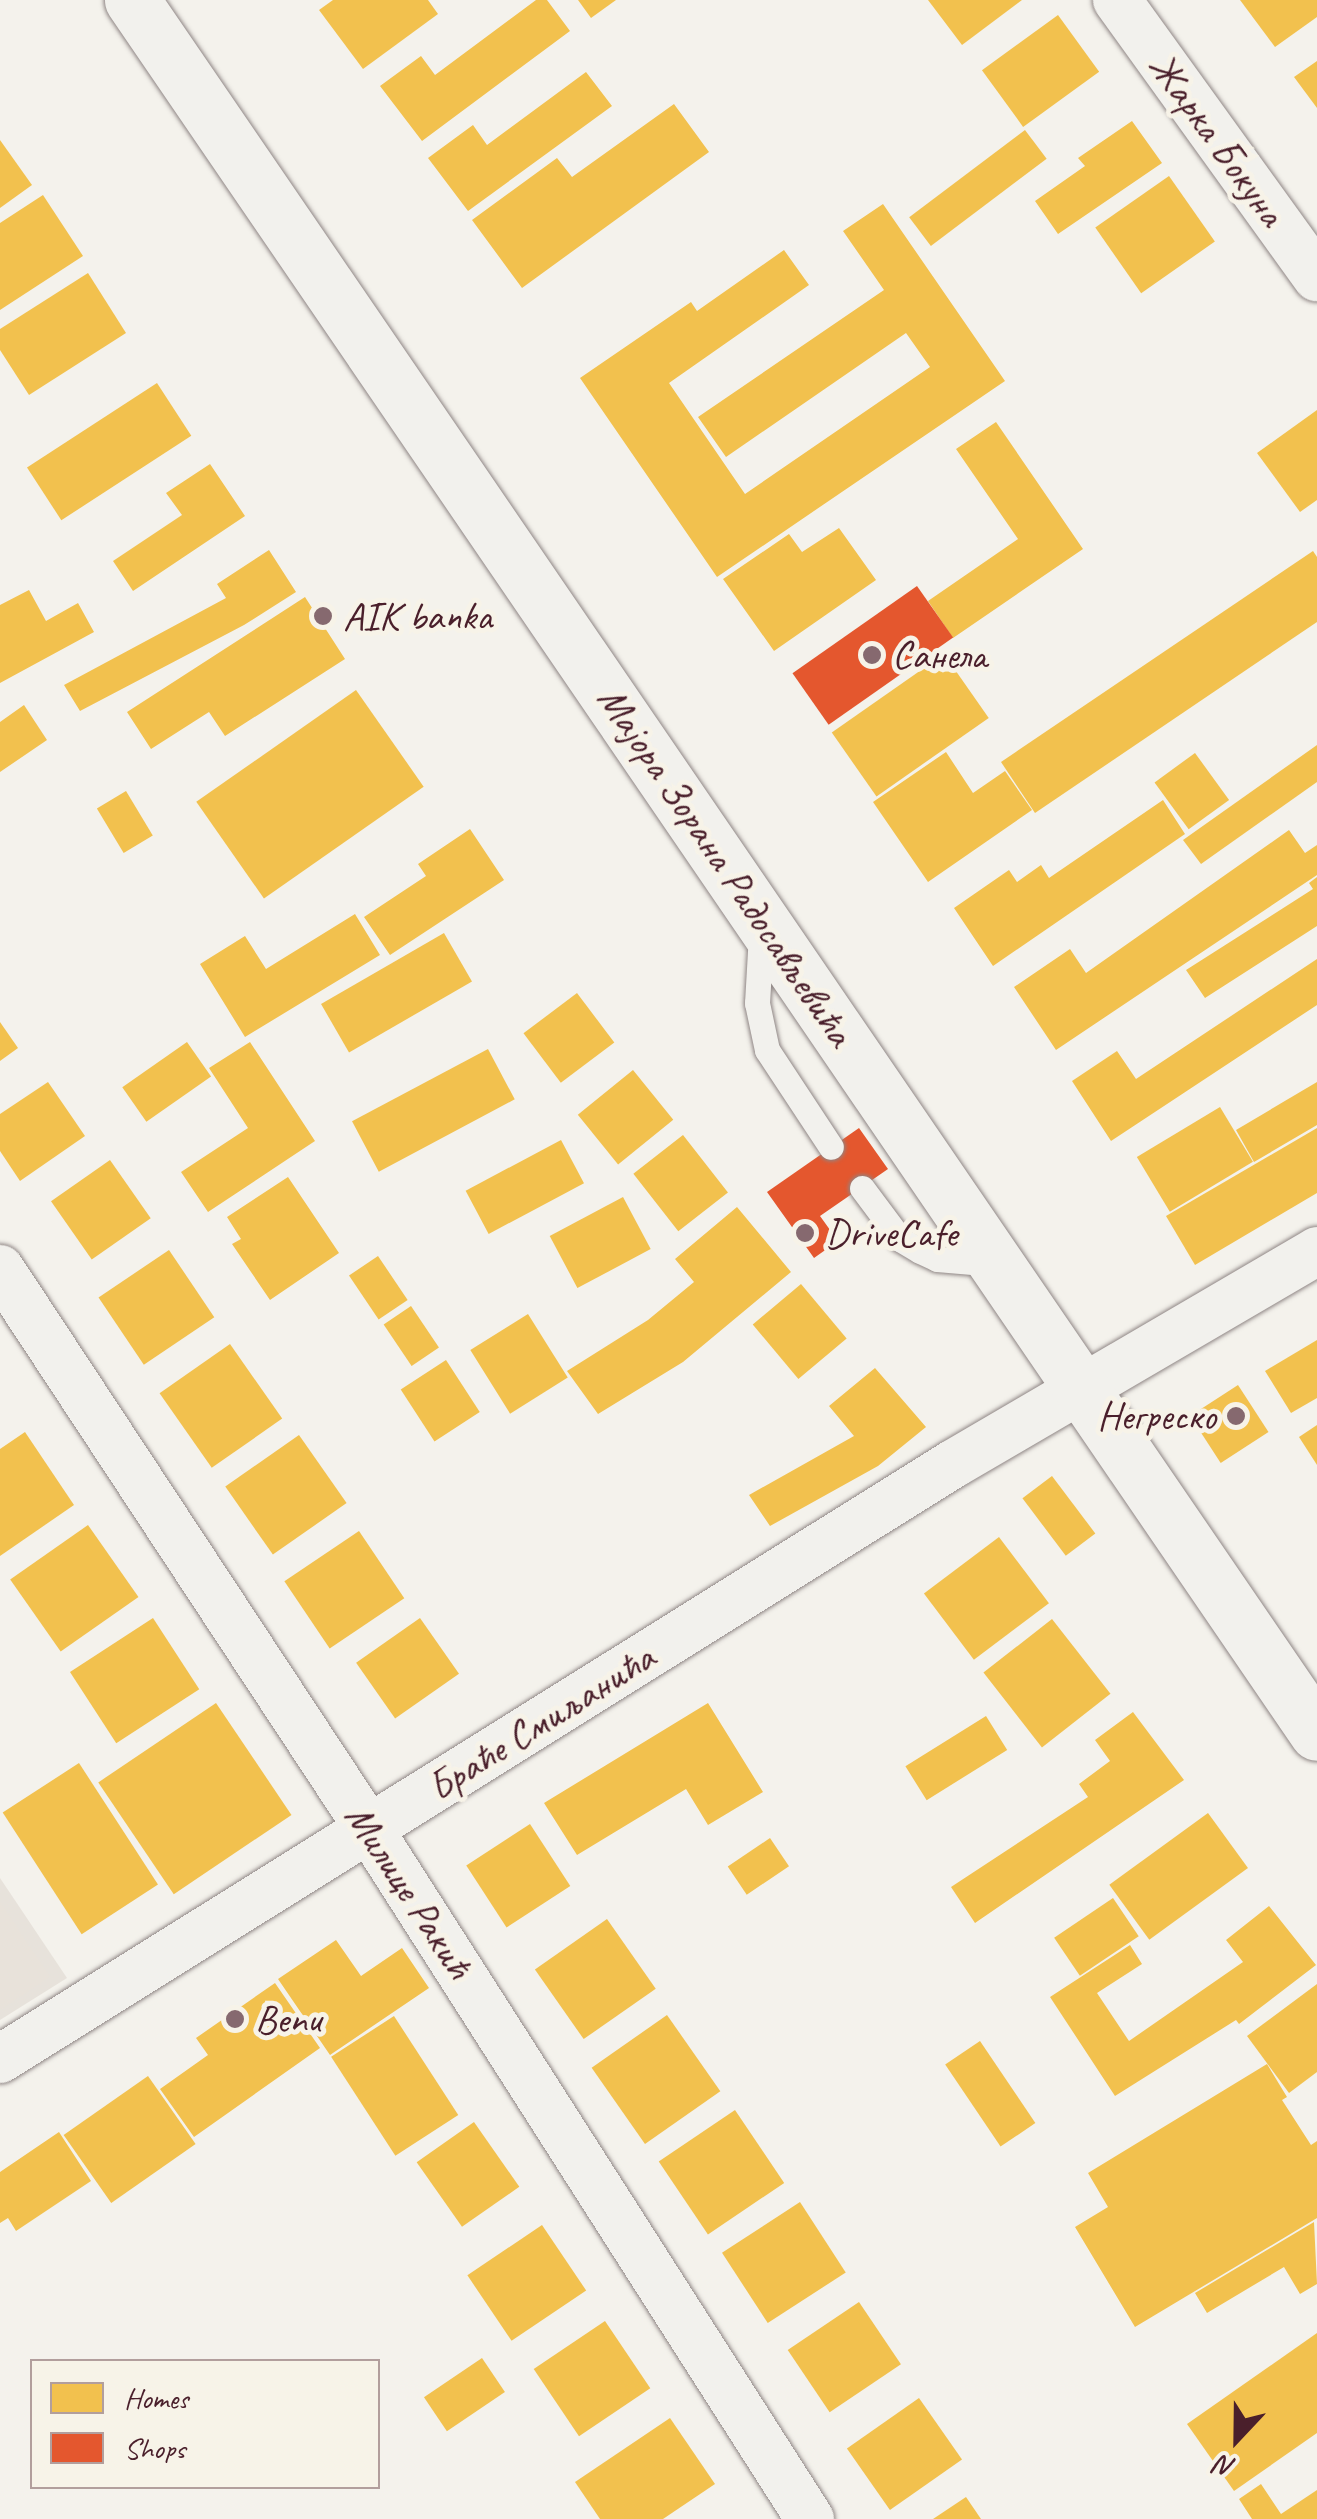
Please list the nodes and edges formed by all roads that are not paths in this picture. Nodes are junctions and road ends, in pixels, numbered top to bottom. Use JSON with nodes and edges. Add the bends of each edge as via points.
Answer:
{"nodes":[{"id":1,"x":132,"y":0,"type":"edge"},
{"id":2,"x":1117,"y":0,"type":"edge"},
{"id":3,"x":1317,"y":278,"type":"edge"},
{"id":4,"x":762,"y":919,"type":"junction"},
{"id":5,"x":831,"y":1147,"type":"dead end"},
{"id":6,"x":862,"y":1188,"type":"dead end"},
{"id":7,"x":1317,"y":1251,"type":"edge"},
{"id":8,"x":998,"y":1264,"type":"junction"},
{"id":9,"x":0,"y":1268,"type":"edge"},
{"id":10,"x":1083,"y":1388,"type":"junction"},
{"id":11,"x":1317,"y":1733,"type":"edge"},
{"id":12,"x":369,"y":1829,"type":"junction"},
{"id":13,"x":0,"y":2059,"type":"edge"},
{"id":14,"x":810,"y":2519,"type":"edge"}],
"edges":[{"from":1,"to":4,"type":"main road","name":"Мајора Зорана Радосављевића"},
{"from":2,"to":3,"type":"street","name":"Жарка Бокуна"},
{"from":4,"to":5,"type":"lane","via":[[756,1003],[768,1050]]},
{"from":4,"to":8,"type":"main road","name":"Мајора Зорана Радосављевића"},
{"from":6,"to":8,"type":"lane","via":[[900,1239],[920,1251],[937,1259]]},
{"from":7,"to":10,"type":"street","name":"Браће Смиљанића"},
{"from":8,"to":10,"type":"main road","name":"Мајора Зорана Радосављевића"},
{"from":9,"to":12,"type":"street","name":"Милице Ракић"},
{"from":10,"to":11,"type":"main road","name":"Мајора Зорана Радосављевића"},
{"from":10,"to":12,"type":"street","name":"Браће Смиљанића"},
{"from":12,"to":13,"type":"street","name":"Браће Смиљанића"},
{"from":12,"to":14,"type":"street","name":"Милице Ракић"}]}
